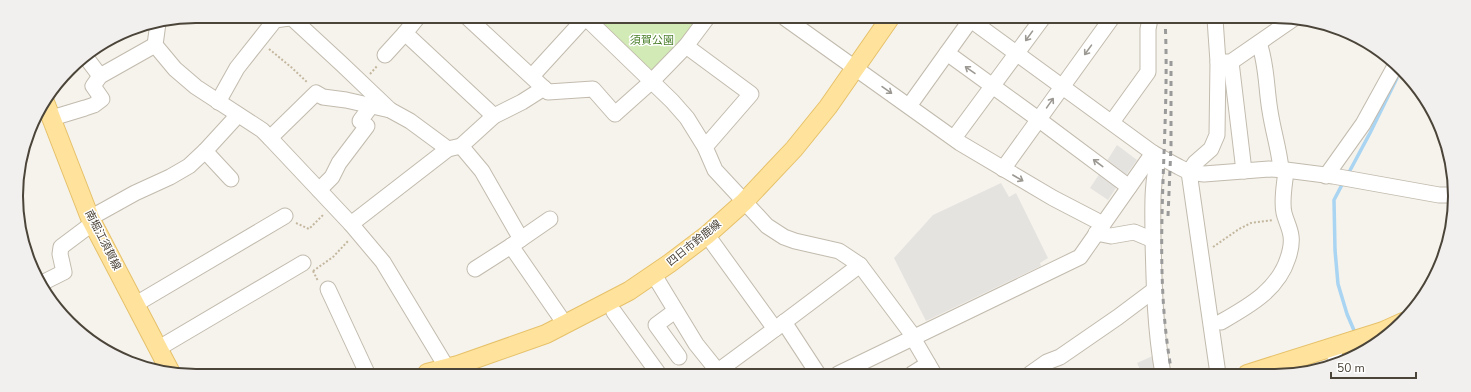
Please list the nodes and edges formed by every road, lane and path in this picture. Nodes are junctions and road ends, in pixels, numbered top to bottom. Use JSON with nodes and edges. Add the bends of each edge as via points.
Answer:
{"nodes":[{"id":1,"x":276,"y":23,"type":"edge"},
{"id":2,"x":297,"y":23,"type":"edge"},
{"id":3,"x":413,"y":23,"type":"edge"},
{"id":4,"x":474,"y":23,"type":"edge"},
{"id":5,"x":581,"y":23,"type":"edge"},
{"id":6,"x":592,"y":23,"type":"edge"},
{"id":7,"x":703,"y":23,"type":"edge"},
{"id":8,"x":792,"y":23,"type":"edge"},
{"id":9,"x":886,"y":23,"type":"edge"},
{"id":10,"x":967,"y":23,"type":"edge"},
{"id":11,"x":975,"y":23,"type":"edge"},
{"id":12,"x":1039,"y":23,"type":"edge"},
{"id":13,"x":1108,"y":23,"type":"edge"},
{"id":14,"x":1149,"y":23,"type":"edge"},
{"id":15,"x":1215,"y":23,"type":"edge"},
{"id":16,"x":1287,"y":23,"type":"edge"},
{"id":17,"x":158,"y":27,"type":"edge"},
{"id":18,"x":405,"y":33,"type":"junction"},
{"id":19,"x":258,"y":41,"type":"junction"},
{"id":20,"x":1259,"y":43,"type":"junction"},
{"id":21,"x":155,"y":45,"type":"junction"},
{"id":22,"x":686,"y":46,"type":"junction"},
{"id":23,"x":947,"y":53,"type":"junction"},
{"id":24,"x":1017,"y":54,"type":"junction"},
{"id":25,"x":385,"y":55,"type":"dead end"},
{"id":26,"x":89,"y":60,"type":"edge"},
{"id":27,"x":1224,"y":62,"type":"junction"},
{"id":28,"x":855,"y":68,"type":"junction"},
{"id":29,"x":1393,"y":70,"type":"edge"},
{"id":30,"x":103,"y":75,"type":"junction"},
{"id":31,"x":532,"y":76,"type":"junction"},
{"id":32,"x":652,"y":81,"type":"junction"},
{"id":33,"x":993,"y":86,"type":"junction"},
{"id":34,"x":1061,"y":86,"type":"junction"},
{"id":35,"x":546,"y":90,"type":"junction"},
{"id":36,"x":316,"y":93,"type":"junction"},
{"id":37,"x":218,"y":102,"type":"junction"},
{"id":38,"x":371,"y":106,"type":"junction"},
{"id":39,"x":909,"y":106,"type":"junction"},
{"id":40,"x":49,"y":110,"type":"edge"},
{"id":41,"x":390,"y":110,"type":"junction"},
{"id":42,"x":238,"y":115,"type":"junction"},
{"id":43,"x":494,"y":116,"type":"junction"},
{"id":44,"x":1038,"y":119,"type":"junction"},
{"id":45,"x":1112,"y":122,"type":"junction"},
{"id":46,"x":270,"y":138,"type":"junction"},
{"id":47,"x":954,"y":138,"type":"junction"},
{"id":48,"x":454,"y":147,"type":"junction"},
{"id":49,"x":705,"y":147,"type":"junction"},
{"id":50,"x":205,"y":151,"type":"junction"},
{"id":51,"x":1156,"y":155,"type":"junction"},
{"id":52,"x":1003,"y":169,"type":"junction"},
{"id":53,"x":1284,"y":169,"type":"junction"},
{"id":54,"x":1244,"y":171,"type":"junction"},
{"id":55,"x":1189,"y":172,"type":"junction"},
{"id":56,"x":1330,"y":176,"type":"junction"},
{"id":57,"x":231,"y":179,"type":"dead end"},
{"id":58,"x":1129,"y":187,"type":"junction"},
{"id":59,"x":319,"y":190,"type":"junction"},
{"id":60,"x":1448,"y":195,"type":"edge"},
{"id":61,"x":744,"y":202,"type":"junction"},
{"id":62,"x":334,"y":206,"type":"junction"},
{"id":63,"x":285,"y":216,"type":"joint"},
{"id":64,"x":1286,"y":218,"type":"junction"},
{"id":65,"x":550,"y":219,"type":"dead end"},
{"id":66,"x":92,"y":220,"type":"junction"},
{"id":67,"x":354,"y":228,"type":"junction"},
{"id":68,"x":1099,"y":228,"type":"junction"},
{"id":69,"x":707,"y":235,"type":"junction"},
{"id":70,"x":1153,"y":240,"type":"junction"},
{"id":71,"x":516,"y":242,"type":"junction"},
{"id":72,"x":1210,"y":248,"type":"dead end"},
{"id":73,"x":860,"y":265,"type":"junction"},
{"id":74,"x":308,"y":267,"type":"joint"},
{"id":75,"x":475,"y":269,"type":"dead end"},
{"id":76,"x":654,"y":275,"type":"junction"},
{"id":77,"x":46,"y":281,"type":"edge"},
{"id":78,"x":328,"y":289,"type":"dead end"},
{"id":79,"x":1154,"y":290,"type":"junction"},
{"id":80,"x":136,"y":304,"type":"junction"},
{"id":81,"x":675,"y":311,"type":"junction"},
{"id":82,"x":614,"y":312,"type":"dead end"},
{"id":83,"x":1221,"y":322,"type":"dead end"},
{"id":84,"x":566,"y":324,"type":"junction"},
{"id":85,"x":779,"y":326,"type":"junction"},
{"id":86,"x":1382,"y":331,"type":"edge"},
{"id":87,"x":914,"y":338,"type":"junction"},
{"id":88,"x":696,"y":344,"type":"junction"},
{"id":89,"x":160,"y":348,"type":"junction"},
{"id":90,"x":1337,"y":351,"type":"edge"},
{"id":91,"x":678,"y":357,"type":"junction"},
{"id":92,"x":169,"y":367,"type":"edge"},
{"id":93,"x":364,"y":369,"type":"edge"},
{"id":94,"x":444,"y":369,"type":"edge"},
{"id":95,"x":448,"y":369,"type":"edge"},
{"id":96,"x":655,"y":369,"type":"edge"},
{"id":97,"x":663,"y":369,"type":"edge"},
{"id":98,"x":717,"y":369,"type":"edge"},
{"id":99,"x":723,"y":369,"type":"edge"},
{"id":100,"x":814,"y":369,"type":"edge"},
{"id":101,"x":849,"y":369,"type":"edge"},
{"id":102,"x":931,"y":369,"type":"edge"},
{"id":103,"x":1037,"y":369,"type":"edge"},
{"id":104,"x":1162,"y":369,"type":"edge"},
{"id":105,"x":1217,"y":369,"type":"edge"},
{"id":106,"x":1267,"y":369,"type":"edge"}],
"edges":[{"from":1,"to":19,"type":"street"},
{"from":2,"to":41,"type":"street"},
{"from":3,"to":18,"type":"street"},
{"from":4,"to":31,"type":"street"},
{"from":5,"to":31,"type":"street"},
{"from":6,"to":32,"type":"street"},
{"from":7,"to":22,"type":"street"},
{"from":8,"to":28,"type":"street"},
{"from":9,"to":28,"type":"main road","name":"四日市鈴鹿線"},
{"from":10,"to":23,"type":"street"},
{"from":11,"to":24,"type":"street"},
{"from":12,"to":24,"type":"street","one_way":true},
{"from":13,"to":34,"type":"street","one_way":true},
{"from":14,"to":45,"type":"street","via":[[1148,72]]},
{"from":15,"to":27,"type":"street"},
{"from":16,"to":20,"type":"street"},
{"from":17,"to":21,"type":"street"},
{"from":18,"to":25,"type":"street"},
{"from":18,"to":43,"type":"street"},
{"from":19,"to":36,"type":"path","via":[[291,67]]},
{"from":19,"to":37,"type":"street","via":[[237,68]]},
{"from":20,"to":27,"type":"street"},
{"from":20,"to":53,"type":"street","via":[[1264,57],[1270,111]]},
{"from":21,"to":30,"type":"street"},
{"from":21,"to":37,"type":"street","via":[[175,69]]},
{"from":22,"to":32,"type":"street"},
{"from":22,"to":49,"type":"street","via":[[751,94]]},
{"from":33,"to":23,"type":"street","one_way":true},
{"from":23,"to":39,"type":"street"},
{"from":24,"to":33,"type":"street"},
{"from":24,"to":34,"type":"street"},
{"from":26,"to":30,"type":"street"},
{"from":27,"to":54,"type":"street"},
{"from":27,"to":55,"type":"street","via":[[1217,135],[1211,149]]},
{"from":28,"to":39,"type":"street","one_way":true},
{"from":28,"to":61,"type":"main road","name":"四日市鈴鹿線","via":[[814,125]]},
{"from":29,"to":56,"type":"street"},
{"from":30,"to":40,"type":"street","via":[[93,86],[102,99],[94,105]]},
{"from":31,"to":35,"type":"street"},
{"from":32,"to":35,"type":"street","via":[[614,114],[593,89]]},
{"from":32,"to":49,"type":"street","via":[[687,118]]},
{"from":33,"to":44,"type":"street"},
{"from":33,"to":47,"type":"street"},
{"from":44,"to":34,"type":"street","one_way":true},
{"from":34,"to":45,"type":"street"},
{"from":35,"to":43,"type":"street"},
{"from":36,"to":38,"type":"street","via":[[322,97]]},
{"from":36,"to":46,"type":"street"},
{"from":37,"to":42,"type":"street"},
{"from":38,"to":41,"type":"street"},
{"from":38,"to":59,"type":"street","via":[[360,121],[367,126],[339,162],[332,177]]},
{"from":39,"to":47,"type":"street"},
{"from":40,"to":66,"type":"main road","name":"南堀江須賀線"},
{"from":41,"to":48,"type":"street"},
{"from":42,"to":46,"type":"street"},
{"from":42,"to":50,"type":"street"},
{"from":43,"to":48,"type":"street"},
{"from":44,"to":52,"type":"street"},
{"from":58,"to":44,"type":"street","one_way":true},
{"from":45,"to":51,"type":"street"},
{"from":46,"to":59,"type":"street"},
{"from":47,"to":52,"type":"street"},
{"from":48,"to":67,"type":"street"},
{"from":48,"to":71,"type":"street","via":[[482,171],[501,202]]},
{"from":49,"to":61,"type":"street","via":[[715,170]]},
{"from":50,"to":57,"type":"street"},
{"from":50,"to":66,"type":"street","via":[[180,172],[135,193]]},
{"from":51,"to":55,"type":"street"},
{"from":51,"to":58,"type":"street"},
{"from":51,"to":70,"type":"street"},
{"from":52,"to":68,"type":"street","one_way":true},
{"from":53,"to":54,"type":"street"},
{"from":53,"to":56,"type":"street"},
{"from":53,"to":64,"type":"street"},
{"from":54,"to":55,"type":"street","via":[[1204,174]]},
{"from":55,"to":105,"type":"street"},
{"from":56,"to":60,"type":"street"},
{"from":58,"to":68,"type":"street"},
{"from":59,"to":62,"type":"street"},
{"from":61,"to":69,"type":"main road","name":"四日市鈴鹿線"},
{"from":61,"to":73,"type":"street","via":[[767,226],[784,237],[839,251]]},
{"from":62,"to":63,"type":"path","via":[[309,229]]},
{"from":62,"to":67,"type":"street"},
{"from":63,"to":80,"type":"street"},
{"from":64,"to":72,"type":"path","via":[[1251,223]]},
{"from":64,"to":83,"type":"street","via":[[1292,238],[1287,261],[1279,279],[1260,298]]},
{"from":65,"to":71,"type":"street"},
{"from":66,"to":77,"type":"street","via":[[61,246],[64,272]]},
{"from":66,"to":80,"type":"main road","name":"南堀江須賀線"},
{"from":67,"to":74,"type":"path","via":[[333,257]]},
{"from":67,"to":94,"type":"street","via":[[383,262]]},
{"from":68,"to":70,"type":"street","via":[[1111,236],[1134,232]]},
{"from":68,"to":87,"type":"street","via":[[1080,257]]},
{"from":69,"to":76,"type":"main road","name":"四日市鈴鹿線"},
{"from":69,"to":85,"type":"street"},
{"from":70,"to":79,"type":"street"},
{"from":71,"to":75,"type":"street"},
{"from":71,"to":84,"type":"street"},
{"from":73,"to":85,"type":"street"},
{"from":73,"to":87,"type":"street"},
{"from":74,"to":89,"type":"street"},
{"from":76,"to":81,"type":"street"},
{"from":76,"to":84,"type":"main road","name":"四日市鈴鹿線"},
{"from":78,"to":93,"type":"street"},
{"from":79,"to":103,"type":"street","via":[[1099,331]]},
{"from":79,"to":104,"type":"street"},
{"from":80,"to":89,"type":"main road","name":"南堀江須賀線"},
{"from":81,"to":88,"type":"street"},
{"from":81,"to":91,"type":"street","via":[[656,325]]},
{"from":82,"to":96,"type":"street"},
{"from":84,"to":95,"type":"main road","name":"四日市鈴鹿線","via":[[546,334]]},
{"from":85,"to":99,"type":"street"},
{"from":85,"to":100,"type":"street"},
{"from":86,"to":90,"type":"main road"},
{"from":87,"to":101,"type":"street"},
{"from":87,"to":102,"type":"street"},
{"from":88,"to":91,"type":"street"},
{"from":88,"to":98,"type":"street"},
{"from":89,"to":92,"type":"main road","name":"南堀江須賀線"},
{"from":90,"to":106,"type":"main road"},
{"from":91,"to":97,"type":"street"}]}
